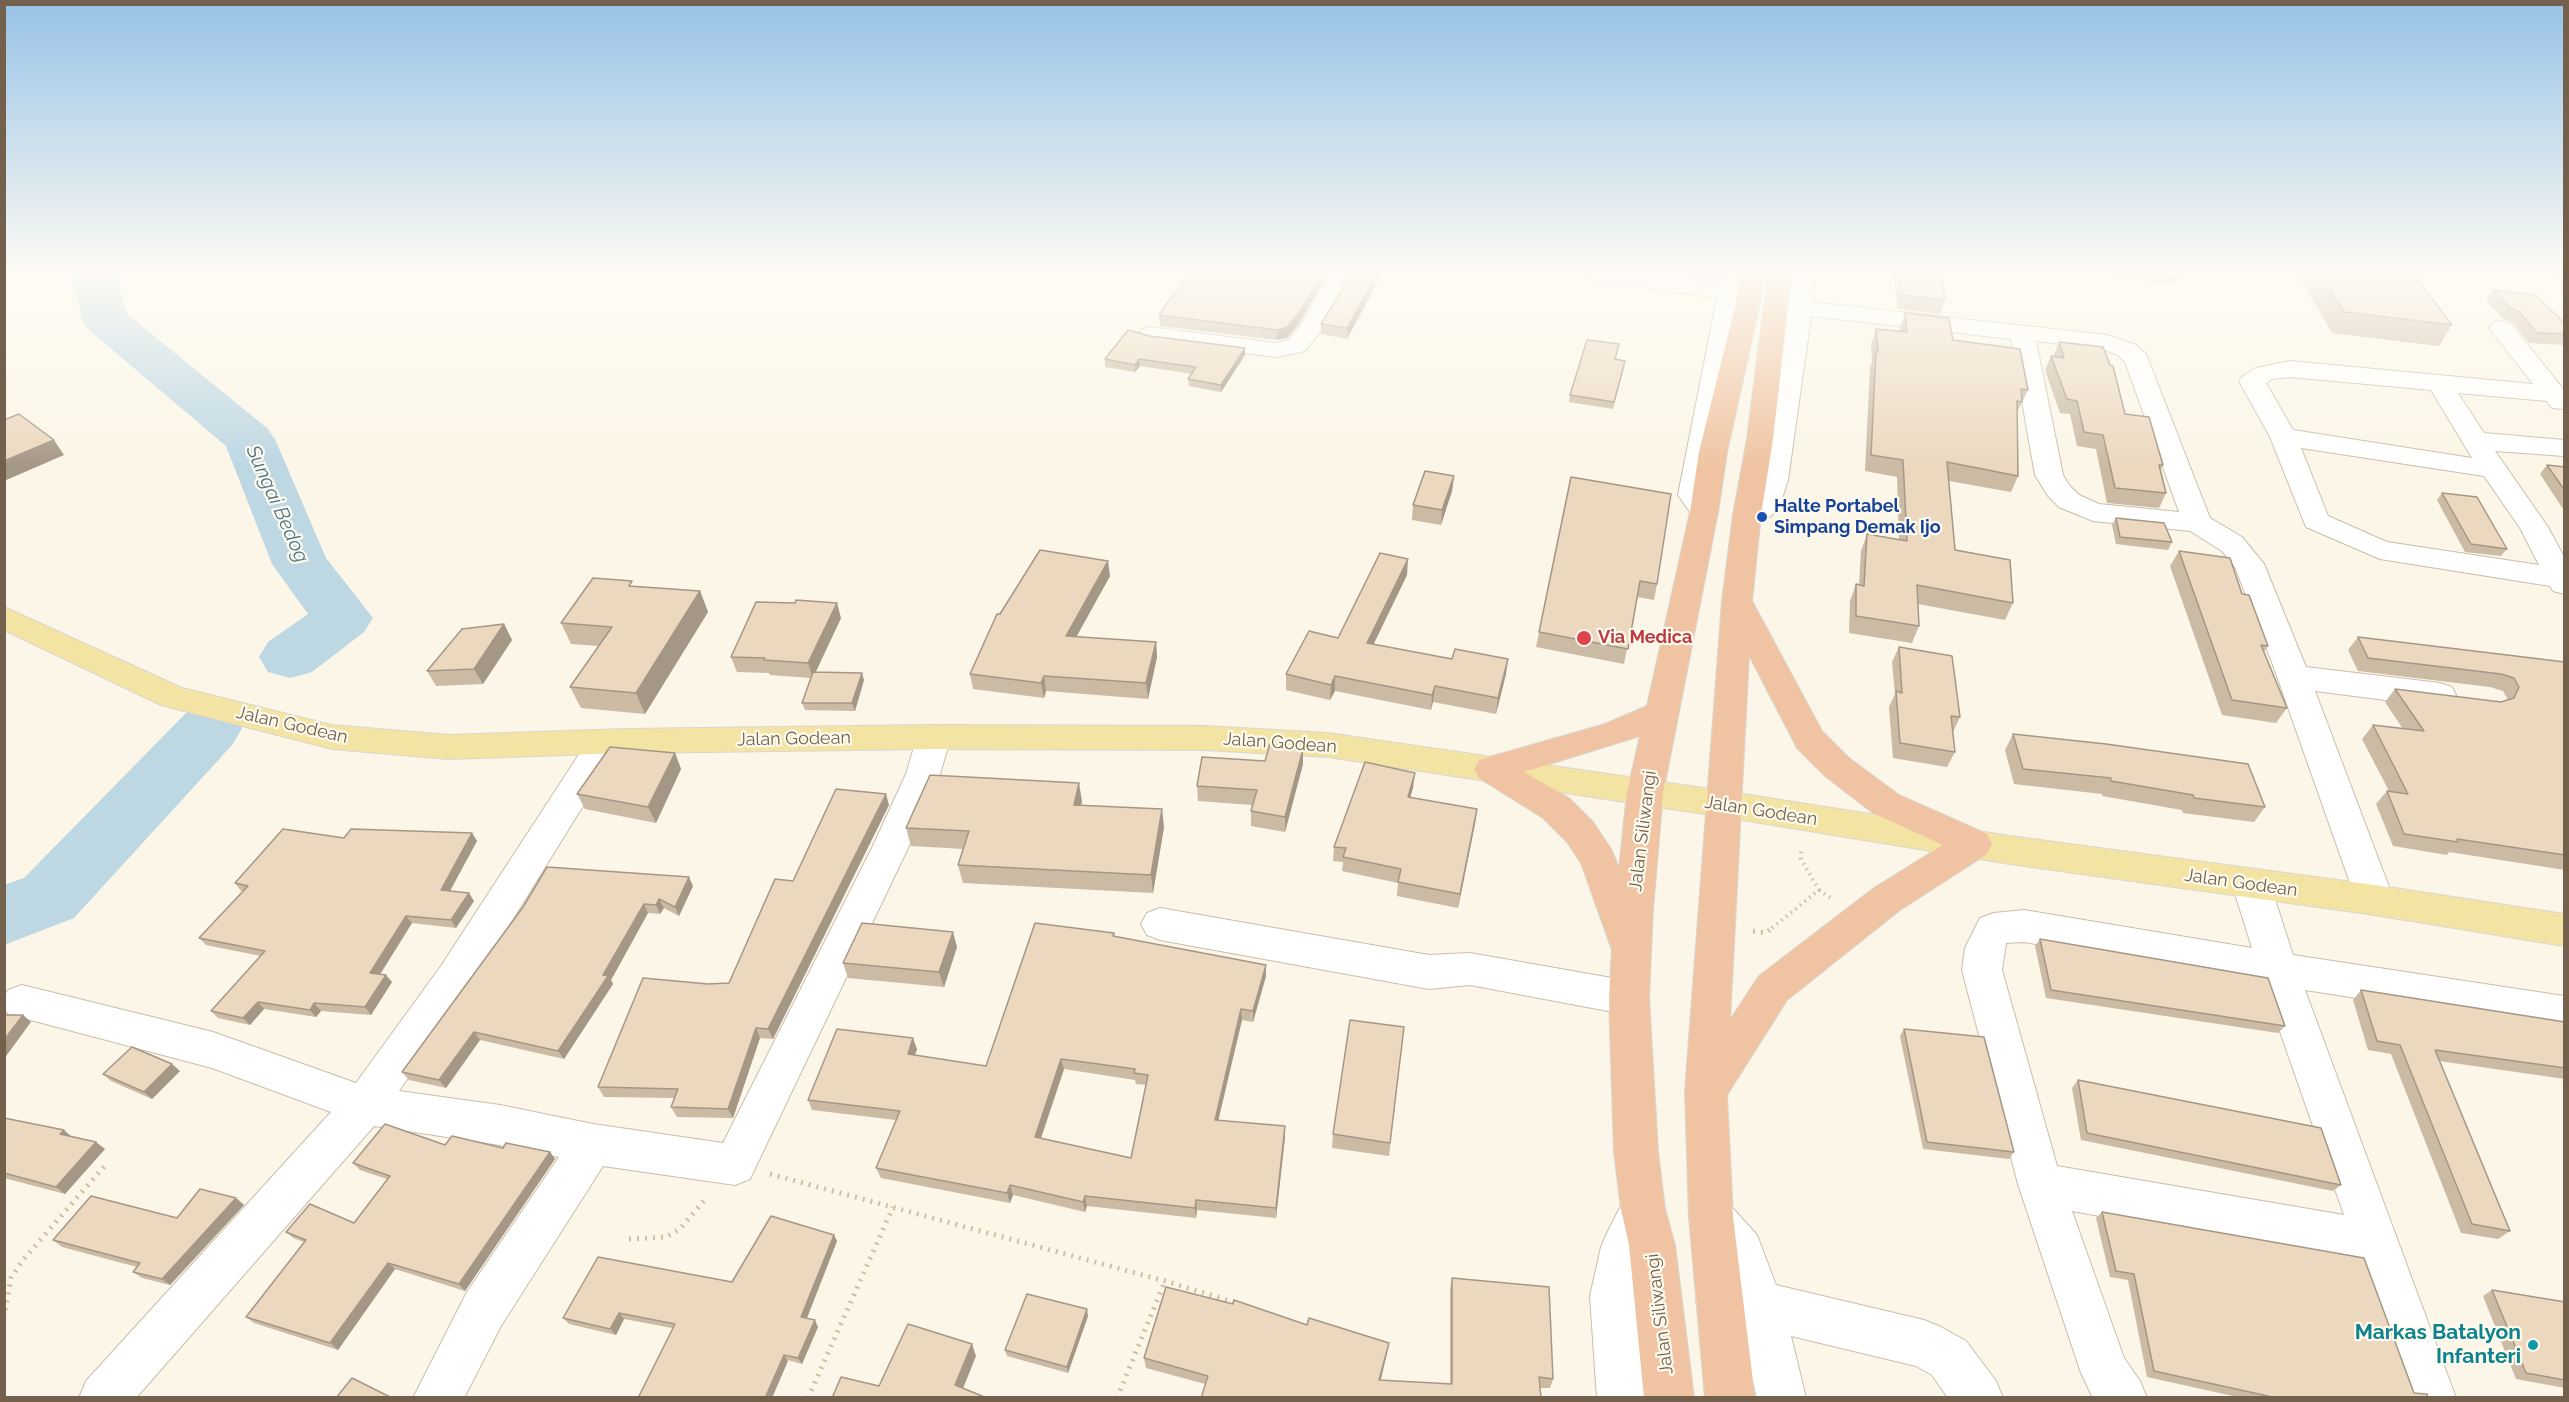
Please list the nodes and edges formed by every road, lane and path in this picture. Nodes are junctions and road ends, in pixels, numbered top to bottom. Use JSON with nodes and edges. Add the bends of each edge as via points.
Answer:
{"nodes":[{"id":1,"x":1178,"y":337,"type":"edge"},
{"id":2,"x":1303,"y":337,"type":"edge"},
{"id":3,"x":1722,"y":337,"type":"edge"},
{"id":4,"x":1740,"y":337,"type":"edge"},
{"id":5,"x":1772,"y":337,"type":"edge"},
{"id":6,"x":1796,"y":337,"type":"edge"},
{"id":7,"x":2023,"y":337,"type":"edge"},
{"id":8,"x":2058,"y":337,"type":"edge"},
{"id":9,"x":2509,"y":337,"type":"edge"},
{"id":10,"x":2439,"y":384,"type":"junction"},
{"id":11,"x":2559,"y":400,"type":"edge"},
{"id":12,"x":2283,"y":436,"type":"junction"},
{"id":13,"x":2477,"y":441,"type":"junction"},
{"id":14,"x":2565,"y":448,"type":"edge"},
{"id":15,"x":2493,"y":470,"type":"junction"},
{"id":16,"x":1704,"y":512,"type":"junction"},
{"id":17,"x":1747,"y":515,"type":"junction"},
{"id":18,"x":2197,"y":523,"type":"junction"},
{"id":19,"x":2534,"y":527,"type":"junction"},
{"id":20,"x":2565,"y":531,"type":"edge"},
{"id":21,"x":2563,"y":581,"type":"edge"},
{"id":22,"x":1737,"y":601,"type":"junction"},
{"id":23,"x":4,"y":617,"type":"edge"},
{"id":24,"x":2293,"y":678,"type":"junction"},
{"id":25,"x":2467,"y":699,"type":"edge"},
{"id":26,"x":1661,"y":713,"type":"junction"},
{"id":27,"x":934,"y":737,"type":"junction"},
{"id":28,"x":605,"y":742,"type":"junction"},
{"id":29,"x":1491,"y":769,"type":"junction"},
{"id":30,"x":1646,"y":793,"type":"junction"},
{"id":31,"x":1724,"y":804,"type":"junction"},
{"id":32,"x":1974,"y":844,"type":"junction"},
{"id":33,"x":2251,"y":884,"type":"junction"},
{"id":34,"x":2375,"y":900,"type":"junction"},
{"id":35,"x":1160,"y":924,"type":"dead end"},
{"id":36,"x":2565,"y":930,"type":"edge"},
{"id":37,"x":1631,"y":952,"type":"junction"},
{"id":38,"x":2278,"y":969,"type":"junction"},
{"id":39,"x":1629,"y":998,"type":"junction"},
{"id":40,"x":22,"y":1002,"type":"dead end"},
{"id":41,"x":2565,"y":1012,"type":"edge"},
{"id":42,"x":1706,"y":1092,"type":"junction"},
{"id":43,"x":364,"y":1105,"type":"junction"},
{"id":44,"x":593,"y":1144,"type":"junction"},
{"id":45,"x":108,"y":1162,"type":"dead end"},
{"id":46,"x":735,"y":1165,"type":"junction"},
{"id":47,"x":2040,"y":1184,"type":"junction"},
{"id":48,"x":893,"y":1207,"type":"junction"},
{"id":49,"x":1643,"y":1209,"type":"junction"},
{"id":50,"x":629,"y":1239,"type":"dead end"},
{"id":51,"x":2375,"y":1243,"type":"junction"},
{"id":52,"x":1165,"y":1281,"type":"junction"},
{"id":53,"x":1739,"y":1303,"type":"junction"},
{"id":54,"x":1243,"y":1305,"type":"edge"},
{"id":55,"x":4,"y":1318,"type":"edge"},
{"id":56,"x":103,"y":1398,"type":"edge"},
{"id":57,"x":437,"y":1398,"type":"edge"},
{"id":58,"x":808,"y":1398,"type":"edge"},
{"id":59,"x":1118,"y":1398,"type":"edge"},
{"id":60,"x":1622,"y":1398,"type":"edge"},
{"id":61,"x":1669,"y":1398,"type":"edge"},
{"id":62,"x":1730,"y":1398,"type":"edge"},
{"id":63,"x":1782,"y":1398,"type":"edge"},
{"id":64,"x":1979,"y":1398,"type":"edge"},
{"id":65,"x":2123,"y":1398,"type":"edge"},
{"id":66,"x":2432,"y":1398,"type":"edge"}],
"edges":[{"from":1,"to":2,"type":"street","via":[[1276,350],[1296,346]]},
{"from":3,"to":16,"type":"street","via":[[1692,495]]},
{"from":4,"to":16,"type":"highway","name":"Jalan Siliwangi","via":[[1713,452]]},
{"from":5,"to":17,"type":"highway"},
{"from":6,"to":17,"type":"street","via":[[1774,480],[1766,505]]},
{"from":7,"to":18,"type":"street","via":[[2049,475],[2058,490],[2079,508],[2093,512]]},
{"from":8,"to":18,"type":"street","via":[[2107,342],[2137,359]]},
{"from":9,"to":11,"type":"street"},
{"from":10,"to":11,"type":"street"},
{"from":10,"to":12,"type":"street","via":[[2290,369],[2265,373],[2252,381]]},
{"from":10,"to":13,"type":"street"},
{"from":12,"to":15,"type":"street"},
{"from":12,"to":21,"type":"street","via":[[2316,521],[2380,550]]},
{"from":13,"to":14,"type":"street"},
{"from":13,"to":15,"type":"street"},
{"from":15,"to":19,"type":"street"},
{"from":16,"to":26,"type":"highway","name":"Jalan Siliwangi"},
{"from":17,"to":22,"type":"highway"},
{"from":18,"to":24,"type":"street","via":[[2232,544],[2249,564]]},
{"from":19,"to":20,"type":"street"},
{"from":19,"to":21,"type":"street"},
{"from":22,"to":31,"type":"highway"},
{"from":22,"to":32,"type":"highway","via":[[1809,739],[1837,767],[1886,804]]},
{"from":23,"to":28,"type":"main road","name":"Jalan Godean","via":[[173,697],[332,737],[448,747]]},
{"from":24,"to":25,"type":"street"},
{"from":24,"to":34,"type":"street"},
{"from":26,"to":29,"type":"highway","via":[[1616,734]]},
{"from":26,"to":30,"type":"highway","name":"Jalan Siliwangi"},
{"from":27,"to":28,"type":"main road","name":"Jalan Godean"},
{"from":27,"to":29,"type":"main road","name":"Jalan Godean","via":[[1205,738],[1306,743]]},
{"from":27,"to":46,"type":"street","via":[[923,774],[890,848]]},
{"from":28,"to":43,"type":"street","via":[[455,978]]},
{"from":29,"to":30,"type":"main road","name":"Jalan Godean"},
{"from":29,"to":37,"type":"highway","via":[[1556,808],[1580,832],[1598,859]]},
{"from":30,"to":31,"type":"main road","name":"Jalan Godean"},
{"from":30,"to":37,"type":"highway","name":"Jalan Siliwangi"},
{"from":31,"to":32,"type":"main road","name":"Jalan Godean"},
{"from":31,"to":42,"type":"highway"},
{"from":32,"to":33,"type":"main road","name":"Jalan Godean"},
{"from":32,"to":42,"type":"highway","via":[[1887,899],[1773,988]]},
{"from":33,"to":34,"type":"main road","name":"Jalan Godean"},
{"from":33,"to":38,"type":"street"},
{"from":34,"to":36,"type":"main road","name":"Jalan Godean"},
{"from":35,"to":39,"type":"street","via":[[1429,972],[1470,969]]},
{"from":37,"to":39,"type":"highway","name":"Jalan Siliwangi"},
{"from":38,"to":41,"type":"street"},
{"from":38,"to":47,"type":"street","via":[[2024,926],[1994,929],[1984,948],[1982,970]]},
{"from":38,"to":51,"type":"street"},
{"from":39,"to":49,"type":"highway","name":"Jalan Siliwangi","via":[[1636,1152]]},
{"from":40,"to":43,"type":"street","via":[[213,1050]]},
{"from":42,"to":53,"type":"highway","via":[[1711,1217]]},
{"from":43,"to":44,"type":"street","via":[[500,1125]]},
{"from":43,"to":56,"type":"street"},
{"from":44,"to":46,"type":"street"},
{"from":44,"to":57,"type":"street","via":[[484,1309]]},
{"from":45,"to":55,"type":"path","via":[[22,1261],[11,1278]]},
{"from":46,"to":48,"type":"path"},
{"from":46,"to":50,"type":"path","via":[[680,1229],[666,1237]]},
{"from":47,"to":51,"type":"street"},
{"from":47,"to":65,"type":"street","via":[[2105,1373]]},
{"from":48,"to":52,"type":"path"},
{"from":48,"to":58,"type":"path"},
{"from":49,"to":60,"type":"street","via":[[1624,1247],[1613,1296]]},
{"from":49,"to":61,"type":"highway","name":"Jalan Siliwangi","via":[[1652,1245]]},
{"from":51,"to":66,"type":"street"},
{"from":52,"to":54,"type":"path"},
{"from":52,"to":59,"type":"path"},
{"from":53,"to":62,"type":"highway"},
{"from":53,"to":63,"type":"street"},
{"from":53,"to":64,"type":"street","via":[[1924,1344],[1949,1358]]}]}
